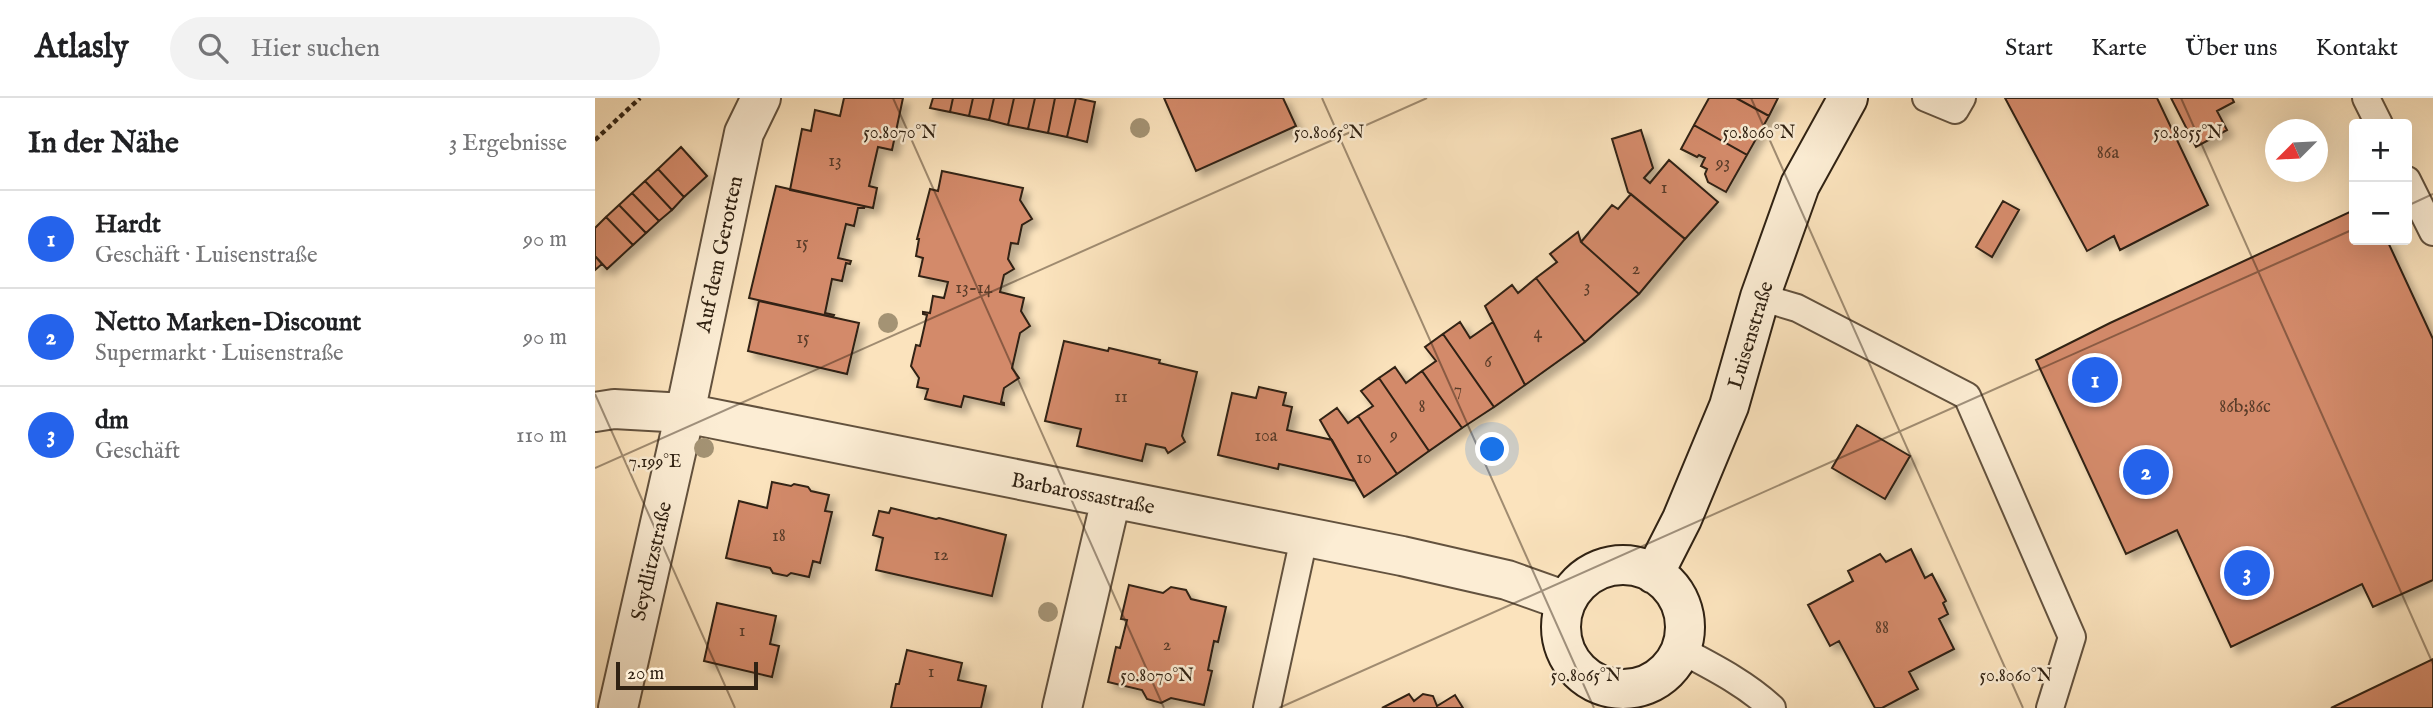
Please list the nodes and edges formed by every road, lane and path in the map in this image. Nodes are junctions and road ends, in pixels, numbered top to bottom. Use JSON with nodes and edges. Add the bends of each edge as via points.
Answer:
{"nodes":[{"id":1,"x":640,"y":98,"type":"edge"},
{"id":2,"x":761,"y":98,"type":"edge"},
{"id":3,"x":1848,"y":98,"type":"edge"},
{"id":4,"x":1926,"y":98,"type":"edge"},
{"id":5,"x":1962,"y":98,"type":"edge"},
{"id":6,"x":2366,"y":98,"type":"edge"},
{"id":7,"x":2376,"y":119,"type":"edge"},
{"id":8,"x":595,"y":140,"type":"edge"},
{"id":9,"x":2408,"y":182,"type":"edge"},
{"id":10,"x":2433,"y":232,"type":"edge"},
{"id":11,"x":1760,"y":297,"type":"junction"},
{"id":12,"x":595,"y":412,"type":"edge"},
{"id":13,"x":685,"y":413,"type":"junction"},
{"id":14,"x":1111,"y":499,"type":"junction"},
{"id":15,"x":1304,"y":538,"type":"junction"},
{"id":16,"x":1654,"y":574,"type":"junction"},
{"id":17,"x":1566,"y":601,"type":"junction"},
{"id":18,"x":1681,"y":650,"type":"junction"},
{"id":19,"x":1639,"y":698,"type":"edge"},
{"id":20,"x":618,"y":708,"type":"edge"},
{"id":21,"x":1062,"y":708,"type":"edge"},
{"id":22,"x":1268,"y":708,"type":"edge"},
{"id":23,"x":1772,"y":708,"type":"edge"},
{"id":24,"x":2050,"y":708,"type":"edge"}],
"edges":[{"from":1,"to":8,"type":"path"},
{"from":2,"to":13,"type":"street","name":"Auf dem Gerotten","via":[[744,133]]},
{"from":3,"to":11,"type":"street","name":"Luisenstraße","via":[[1800,185]]},
{"from":4,"to":5,"type":"lane","via":[[1955,110]]},
{"from":6,"to":7,"type":"lane"},
{"from":9,"to":10,"type":"lane"},
{"from":11,"to":16,"type":"street","name":"Luisenstraße","via":[[1729,406]]},
{"from":11,"to":24,"type":"lane","via":[[1797,308],[1967,396],[2072,637]]},
{"from":12,"to":13,"type":"street","name":"Barbarossastraße"},
{"from":13,"to":14,"type":"street","name":"Barbarossastraße"},
{"from":13,"to":20,"type":"street","name":"Seydlitzstraße"},
{"from":14,"to":15,"type":"street","name":"Barbarossastraße"},
{"from":14,"to":21,"type":"street"},
{"from":15,"to":17,"type":"street","name":"Barbarossastraße","via":[[1507,580]]},
{"from":15,"to":22,"type":"lane"},
{"from":16,"to":17,"type":"street","via":[[1635,566],[1614,565],[1578,584]]},
{"from":16,"to":18,"type":"street","via":[[1678,599],[1684,624]]},
{"from":17,"to":19,"type":"street","via":[[1562,640],[1569,659],[1599,685]]},
{"from":18,"to":19,"type":"street"},
{"from":18,"to":23,"type":"lane","via":[[1725,673]]}]}
